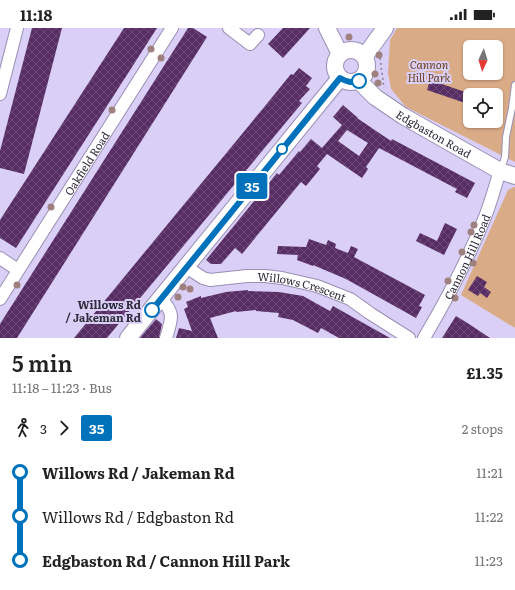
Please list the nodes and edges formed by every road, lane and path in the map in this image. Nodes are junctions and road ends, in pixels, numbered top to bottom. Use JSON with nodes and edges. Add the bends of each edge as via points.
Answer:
{"nodes":[{"id":1,"x":17,"y":28,"type":"edge"},
{"id":2,"x":172,"y":28,"type":"edge"},
{"id":3,"x":229,"y":28,"type":"edge"},
{"id":4,"x":327,"y":28,"type":"edge"},
{"id":5,"x":385,"y":28,"type":"edge"},
{"id":6,"x":258,"y":35,"type":"dead end"},
{"id":7,"x":340,"y":54,"type":"junction"},
{"id":8,"x":372,"y":57,"type":"junction"},
{"id":9,"x":340,"y":78,"type":"junction"},
{"id":10,"x":359,"y":81,"type":"junction"},
{"id":11,"x":515,"y":84,"type":"edge"},
{"id":12,"x":388,"y":93,"type":"dead end"},
{"id":13,"x":0,"y":94,"type":"edge"},
{"id":14,"x":508,"y":173,"type":"edge"},
{"id":15,"x":0,"y":258,"type":"edge"},
{"id":16,"x":186,"y":266,"type":"junction"},
{"id":17,"x":18,"y":270,"type":"junction"},
{"id":18,"x":0,"y":298,"type":"edge"},
{"id":19,"x":161,"y":299,"type":"junction"},
{"id":20,"x":128,"y":338,"type":"edge"},
{"id":21,"x":166,"y":338,"type":"edge"},
{"id":22,"x":409,"y":338,"type":"edge"},
{"id":23,"x":424,"y":338,"type":"edge"}],
"edges":[{"from":1,"to":13,"type":"street"},
{"from":2,"to":17,"type":"street","name":"Oakfield Road"},
{"from":3,"to":6,"type":"street","via":[[250,44]]},
{"from":4,"to":7,"type":"street"},
{"from":5,"to":8,"type":"street"},
{"from":7,"to":8,"type":"street","via":[[357,50]]},
{"from":7,"to":9,"type":"street","via":[[335,64]]},
{"from":8,"to":10,"type":"street","via":[[367,73]]},
{"from":8,"to":12,"type":"path"},
{"from":9,"to":10,"type":"street","via":[[351,83]]},
{"from":9,"to":16,"type":"street"},
{"from":10,"to":14,"type":"street","name":"Edgbaston Road","via":[[375,97],[403,116]]},
{"from":11,"to":14,"type":"lane","via":[[506,137],[505,157]]},
{"from":14,"to":23,"type":"street","name":"Cannon Hill Road","via":[[449,297]]},
{"from":15,"to":17,"type":"street"},
{"from":16,"to":19,"type":"street"},
{"from":16,"to":22,"type":"street","name":"Willows Crescent","via":[[210,280],[265,276],[317,286],[350,299]]},
{"from":17,"to":18,"type":"street","name":"Oakfield Road"},
{"from":19,"to":20,"type":"street"},
{"from":19,"to":21,"type":"street","via":[[171,316]]}]}
